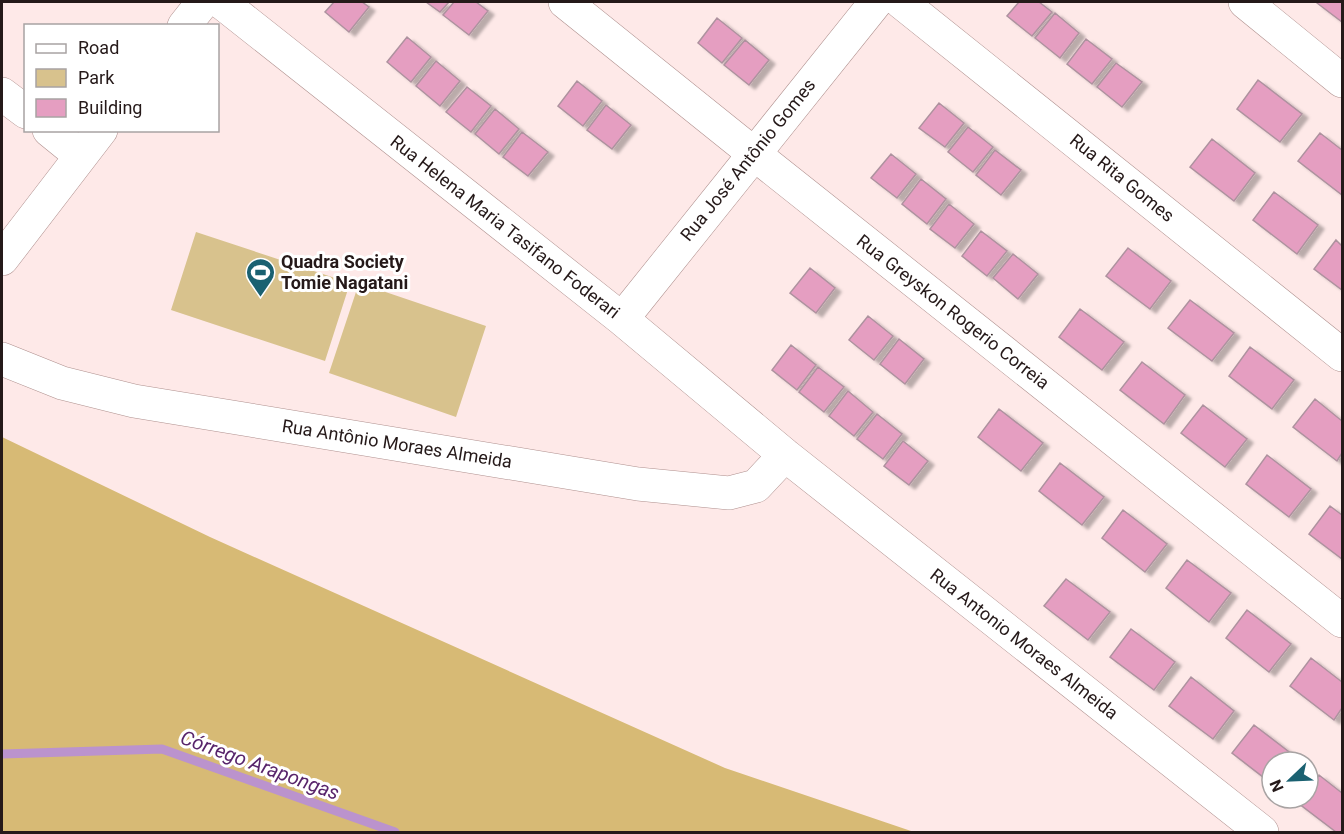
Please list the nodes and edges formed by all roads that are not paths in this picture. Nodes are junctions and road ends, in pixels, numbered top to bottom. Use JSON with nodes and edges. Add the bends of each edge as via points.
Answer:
{"nodes":[{"id":1,"x":203,"y":2,"type":"edge"},
{"id":2,"x":221,"y":2,"type":"edge"},
{"id":3,"x":565,"y":2,"type":"edge"},
{"id":4,"x":876,"y":2,"type":"edge"},
{"id":5,"x":902,"y":2,"type":"edge"},
{"id":6,"x":1245,"y":2,"type":"edge"},
{"id":7,"x":186,"y":24,"type":"edge"},
{"id":8,"x":1342,"y":81,"type":"edge"},
{"id":9,"x":2,"y":94,"type":"edge"},
{"id":10,"x":24,"y":110,"type":"edge"},
{"id":11,"x":51,"y":132,"type":"edge"},
{"id":12,"x":99,"y":132,"type":"edge"},
{"id":13,"x":753,"y":153,"type":"junction"},
{"id":14,"x":81,"y":156,"type":"junction"},
{"id":15,"x":2,"y":259,"type":"edge"},
{"id":16,"x":621,"y":319,"type":"junction"},
{"id":17,"x":1342,"y":355,"type":"edge"},
{"id":18,"x":2,"y":358,"type":"edge"},
{"id":19,"x":785,"y":455,"type":"junction"},
{"id":20,"x":1342,"y":621,"type":"edge"},
{"id":21,"x":1262,"y":832,"type":"edge"}],
"edges":[{"from":1,"to":7,"type":"street"},
{"from":2,"to":16,"type":"street","name":"Rua Helena Maria Tasifano Foderari"},
{"from":3,"to":13,"type":"street","name":"Rua Greyskon Rogerio Correia"},
{"from":4,"to":13,"type":"street","name":"Rua José Antônio Gomes"},
{"from":5,"to":17,"type":"street","name":"Rua Rita Gomes"},
{"from":6,"to":8,"type":"street"},
{"from":9,"to":10,"type":"street"},
{"from":11,"to":14,"type":"street"},
{"from":12,"to":14,"type":"street"},
{"from":13,"to":16,"type":"street","name":"Rua José Antônio Gomes"},
{"from":13,"to":20,"type":"street","name":"Rua Greyskon Rogerio Correia"},
{"from":14,"to":15,"type":"street"},
{"from":16,"to":19,"type":"street","name":"Rua Helena Maria Tasifano Foderari"},
{"from":18,"to":19,"type":"street","name":"Rua Antônio Moraes Almeida","via":[[62,383],[134,401],[638,484],[729,493],[756,486]]},
{"from":19,"to":21,"type":"street","name":"Rua Antonio Moraes Almeida"}]}
